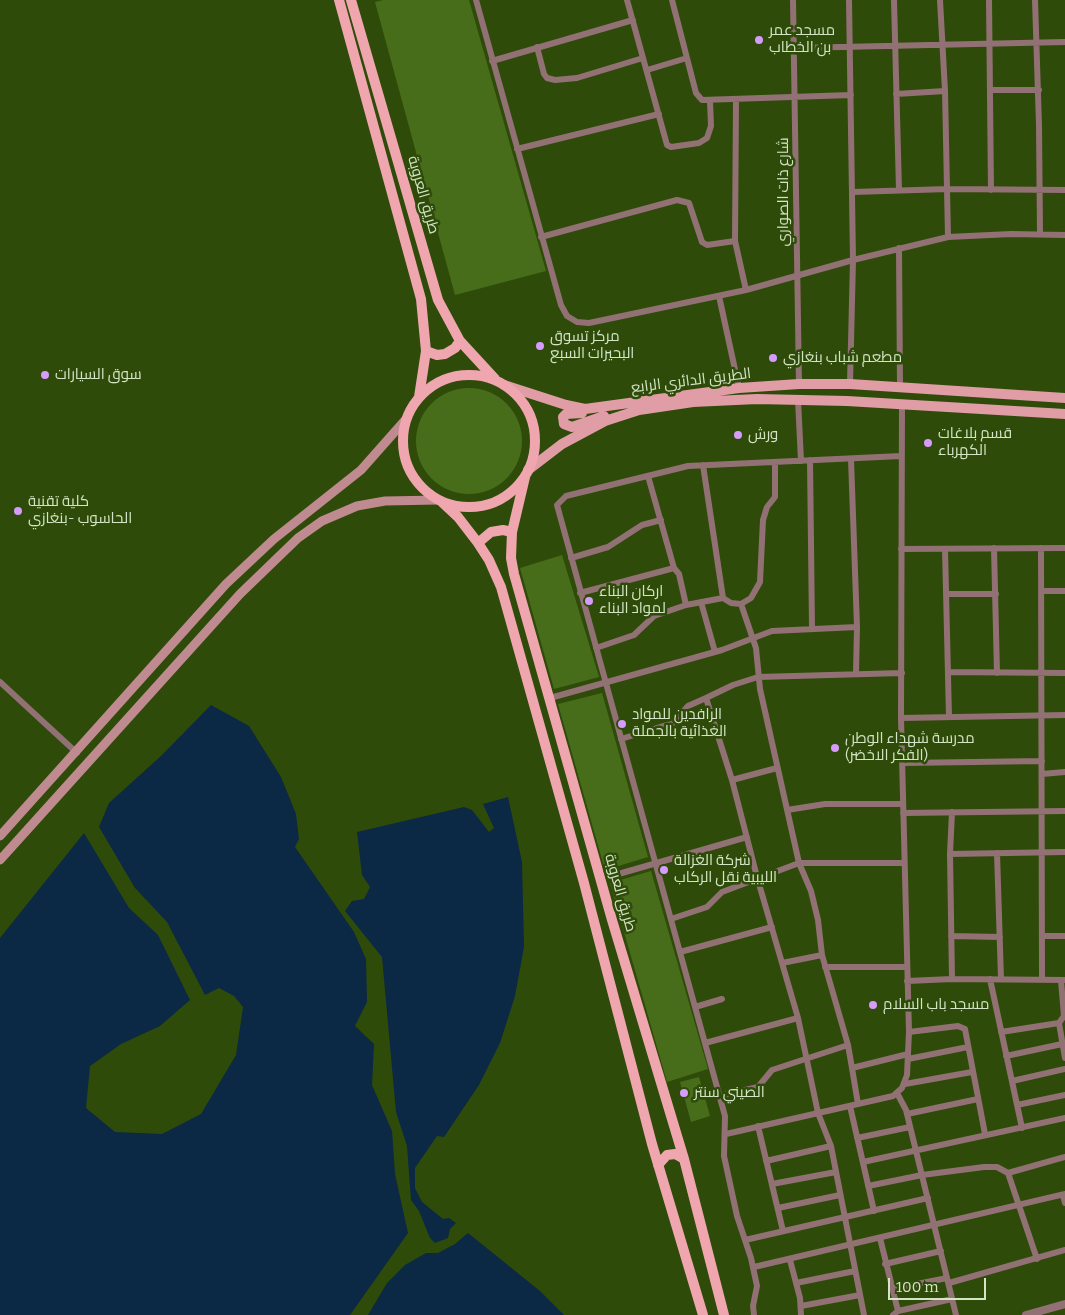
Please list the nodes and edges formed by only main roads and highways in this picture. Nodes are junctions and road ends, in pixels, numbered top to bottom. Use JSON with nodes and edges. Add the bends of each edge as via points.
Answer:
{"nodes":[{"id":1,"x":339,"y":0,"type":"edge"},
{"id":2,"x":351,"y":0,"type":"edge"},
{"id":3,"x":460,"y":341,"type":"junction"},
{"id":4,"x":426,"y":351,"type":"junction"},
{"id":5,"x":501,"y":383,"type":"junction"},
{"id":6,"x":418,"y":398,"type":"junction"},
{"id":7,"x":1065,"y":398,"type":"edge"},
{"id":8,"x":597,"y":408,"type":"junction"},
{"id":9,"x":628,"y":413,"type":"junction"},
{"id":10,"x":1065,"y":414,"type":"edge"},
{"id":11,"x":407,"y":418,"type":"junction"},
{"id":12,"x":526,"y":474,"type":"junction"},
{"id":13,"x":440,"y":501,"type":"junction"},
{"id":14,"x":512,"y":532,"type":"junction"},
{"id":15,"x":478,"y":543,"type":"junction"},
{"id":16,"x":0,"y":836,"type":"edge"},
{"id":17,"x":0,"y":860,"type":"edge"},
{"id":18,"x":684,"y":1158,"type":"junction"},
{"id":19,"x":658,"y":1166,"type":"junction"},
{"id":20,"x":703,"y":1315,"type":"edge"},
{"id":21,"x":724,"y":1315,"type":"edge"}],
"edges":[{"from":1,"to":4,"type":"highway","name":"طريق العروبة","via":[[420,294]]},
{"from":2,"to":3,"type":"highway","name":"طريق العروبة","via":[[434,290]]},
{"from":3,"to":4,"type":"highway","via":[[445,354]]},
{"from":3,"to":5,"type":"highway","name":"طريق العروبة"},
{"from":4,"to":6,"type":"highway","name":"طريق العروبة"},
{"from":5,"to":6,"type":"highway","via":[[475,375],[451,377]]},
{"from":5,"to":8,"type":"main road","name":"الطريق الدائري الرابع","via":[[566,405]]},
{"from":5,"to":12,"type":"highway","via":[[522,402],[533,423],[535,447]]},
{"from":6,"to":11,"type":"highway"},
{"from":7,"to":8,"type":"main road","name":"الطريق الدائري الرابع","via":[[850,384],[799,384],[739,388]]},
{"from":8,"to":9,"type":"main road","via":[[566,414],[563,422],[572,427],[600,417]]},
{"from":9,"to":10,"type":"main road","name":"الطريق الدائري الرابع","via":[[693,402],[798,399]]},
{"from":9,"to":12,"type":"main road","name":"الطريق الدائري الرابع","via":[[572,437]]},
{"from":11,"to":13,"type":"highway","via":[[402,440],[406,462],[420,487]]},
{"from":11,"to":16,"type":"main road","via":[[350,480],[285,530],[237,574]]},
{"from":12,"to":13,"type":"highway","via":[[509,494],[488,505],[465,508]]},
{"from":12,"to":14,"type":"highway","name":"طريق العروبة"},
{"from":13,"to":15,"type":"highway","via":[[458,517]]},
{"from":13,"to":17,"type":"main road","via":[[394,500],[357,506],[322,521],[298,538],[252,581]]},
{"from":14,"to":15,"type":"highway","via":[[491,532]]},
{"from":14,"to":18,"type":"highway","name":"طريق العروبة","via":[[514,574],[612,920]]},
{"from":15,"to":19,"type":"highway","via":[[504,597],[584,883]]},
{"from":18,"to":19,"type":"highway","via":[[667,1155]]},
{"from":18,"to":21,"type":"highway","name":"طريق العروبة"},
{"from":19,"to":20,"type":"highway"}]}
